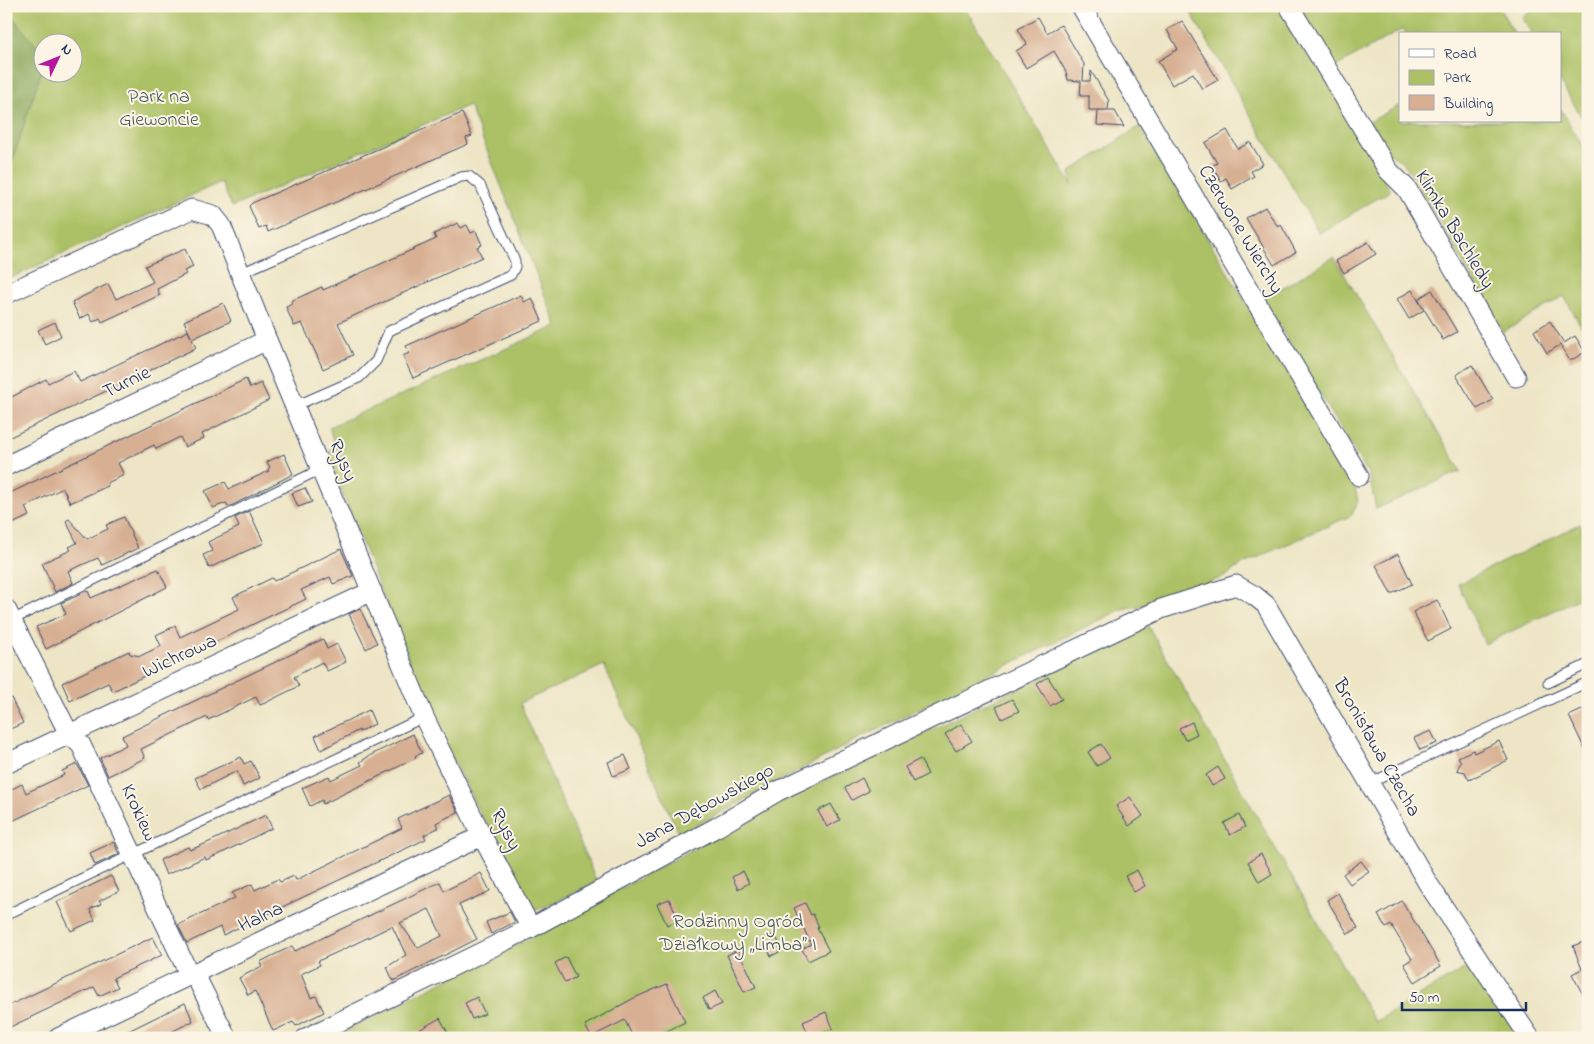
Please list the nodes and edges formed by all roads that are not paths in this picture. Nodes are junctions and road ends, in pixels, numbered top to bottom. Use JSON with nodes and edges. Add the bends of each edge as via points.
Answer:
{"nodes":[{"id":1,"x":1081,"y":6,"type":"edge"},
{"id":2,"x":1289,"y":6,"type":"edge"},
{"id":3,"x":241,"y":273,"type":"junction"},
{"id":4,"x":6,"y":294,"type":"edge"},
{"id":5,"x":267,"y":340,"type":"junction"},
{"id":6,"x":1516,"y":376,"type":"dead end"},
{"id":7,"x":294,"y":406,"type":"junction"},
{"id":8,"x":6,"y":466,"type":"edge"},
{"id":9,"x":321,"y":469,"type":"junction"},
{"id":10,"x":1359,"y":476,"type":"dead end"},
{"id":11,"x":372,"y":591,"type":"junction"},
{"id":12,"x":9,"y":614,"type":"edge"},
{"id":13,"x":1130,"y":624,"type":"joint"},
{"id":14,"x":1588,"y":664,"type":"edge"},
{"id":15,"x":1588,"y":682,"type":"edge"},
{"id":16,"x":1548,"y":683,"type":"dead end"},
{"id":17,"x":424,"y":717,"type":"junction"},
{"id":18,"x":69,"y":734,"type":"junction"},
{"id":19,"x":6,"y":764,"type":"edge"},
{"id":20,"x":1370,"y":783,"type":"junction"},
{"id":21,"x":482,"y":836,"type":"junction"},
{"id":22,"x":132,"y":853,"type":"junction"},
{"id":23,"x":6,"y":915,"type":"edge"},
{"id":24,"x":531,"y":928,"type":"junction"},
{"id":25,"x":190,"y":976,"type":"junction"},
{"id":26,"x":58,"y":1038,"type":"edge"},
{"id":27,"x":227,"y":1038,"type":"edge"},
{"id":28,"x":306,"y":1038,"type":"edge"},
{"id":29,"x":1530,"y":1038,"type":"edge"}],
"edges":[{"from":1,"to":10,"type":"street","name":"Czerwone Wierchy"},
{"from":2,"to":6,"type":"street","name":"Klimka Bachledy","via":[[1388,170],[1407,189]]},
{"from":3,"to":4,"type":"street","name":"Rysy","via":[[222,225],[212,215],[192,209]]},
{"from":3,"to":5,"type":"street","name":"Rysy"},
{"from":3,"to":7,"type":"lane","via":[[460,177],[469,176],[480,184],[515,261],[511,274],[390,332],[376,361],[359,378]]},
{"from":5,"to":7,"type":"street","name":"Rysy"},
{"from":5,"to":8,"type":"street","name":"Turnie"},
{"from":7,"to":9,"type":"street","name":"Rysy"},
{"from":9,"to":11,"type":"street","name":"Rysy"},
{"from":9,"to":12,"type":"lane"},
{"from":11,"to":17,"type":"street","name":"Rysy"},
{"from":11,"to":18,"type":"street","name":"Wichrowa"},
{"from":12,"to":18,"type":"street","name":"Krokiew"},
{"from":13,"to":20,"type":"street","name":"Bronisława Czecha","via":[[1161,609],[1236,585],[1256,596],[1266,605]]},
{"from":13,"to":24,"type":"street","name":"Jana Dębowskiego","via":[[778,791]]},
{"from":14,"to":16,"type":"lane"},
{"from":15,"to":20,"type":"lane"},
{"from":17,"to":21,"type":"street","name":"Rysy"},
{"from":17,"to":22,"type":"lane","via":[[277,789]]},
{"from":18,"to":19,"type":"street","name":"Wichrowa"},
{"from":18,"to":22,"type":"street","name":"Krokiew","via":[[81,745]]},
{"from":20,"to":29,"type":"street","name":"Bronisława Czecha","via":[[1427,882]]},
{"from":21,"to":24,"type":"street","name":"Rysy"},
{"from":21,"to":25,"type":"street","name":"Halna"},
{"from":22,"to":23,"type":"lane"},
{"from":22,"to":25,"type":"street","name":"Krokiew"},
{"from":24,"to":28,"type":"street","name":"Jana Dębowskiego"},
{"from":25,"to":26,"type":"street","name":"Halna"},
{"from":25,"to":27,"type":"street","name":"Krokiew","via":[[197,979]]}]}
